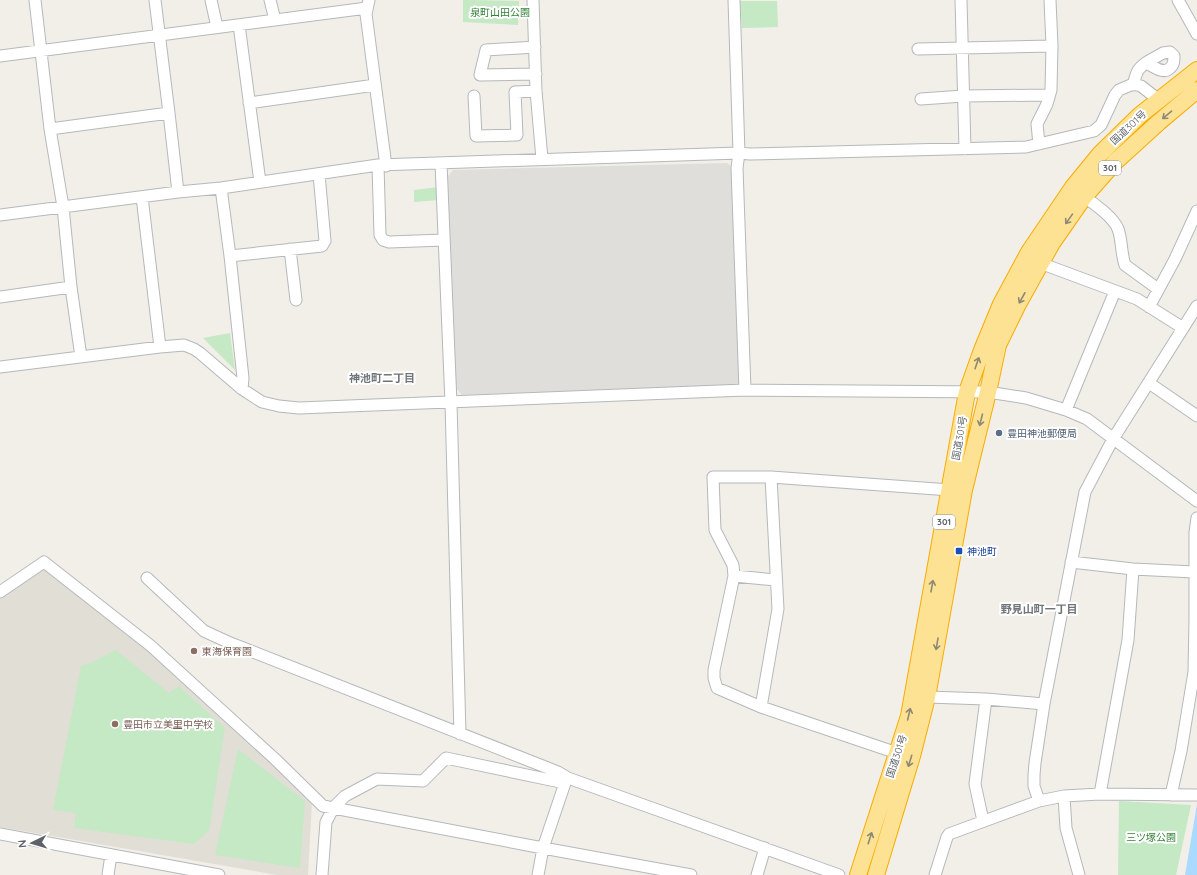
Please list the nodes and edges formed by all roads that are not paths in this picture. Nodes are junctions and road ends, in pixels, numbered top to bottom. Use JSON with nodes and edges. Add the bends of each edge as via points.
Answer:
{"nodes":[{"id":1,"x":35,"y":0,"type":"edge"},
{"id":2,"x":155,"y":0,"type":"edge"},
{"id":3,"x":211,"y":0,"type":"edge"},
{"id":4,"x":270,"y":0,"type":"edge"},
{"id":5,"x":533,"y":0,"type":"edge"},
{"id":6,"x":734,"y":0,"type":"edge"},
{"id":7,"x":961,"y":0,"type":"edge"},
{"id":8,"x":1050,"y":0,"type":"edge"},
{"id":9,"x":1178,"y":0,"type":"edge"},
{"id":10,"x":368,"y":4,"type":"edge"},
{"id":11,"x":275,"y":20,"type":"junction"},
{"id":12,"x":239,"y":25,"type":"junction"},
{"id":13,"x":217,"y":27,"type":"junction"},
{"id":14,"x":159,"y":34,"type":"junction"},
{"id":15,"x":1197,"y":34,"type":"edge"},
{"id":16,"x":1052,"y":46,"type":"junction"},
{"id":17,"x":535,"y":47,"type":"junction"},
{"id":18,"x":962,"y":47,"type":"junction"},
{"id":19,"x":918,"y":48,"type":"dead end"},
{"id":20,"x":41,"y":51,"type":"junction"},
{"id":21,"x":0,"y":56,"type":"edge"},
{"id":22,"x":1146,"y":63,"type":"dead end"},
{"id":23,"x":1197,"y":70,"type":"edge"},
{"id":24,"x":536,"y":74,"type":"junction"},
{"id":25,"x":376,"y":85,"type":"junction"},
{"id":26,"x":1134,"y":85,"type":"junction"},
{"id":27,"x":536,"y":90,"type":"junction"},
{"id":28,"x":1197,"y":90,"type":"edge"},
{"id":29,"x":1049,"y":95,"type":"junction"},
{"id":30,"x":474,"y":96,"type":"dead end"},
{"id":31,"x":963,"y":96,"type":"junction"},
{"id":32,"x":921,"y":99,"type":"dead end"},
{"id":33,"x":1159,"y":100,"type":"junction"},
{"id":34,"x":249,"y":103,"type":"junction"},
{"id":35,"x":170,"y":113,"type":"junction"},
{"id":36,"x":50,"y":129,"type":"junction"},
{"id":37,"x":1039,"y":144,"type":"junction"},
{"id":38,"x":965,"y":149,"type":"junction"},
{"id":39,"x":738,"y":153,"type":"junction"},
{"id":40,"x":542,"y":159,"type":"junction"},
{"id":41,"x":442,"y":163,"type":"junction"},
{"id":42,"x":382,"y":166,"type":"junction"},
{"id":43,"x":319,"y":174,"type":"junction"},
{"id":44,"x":260,"y":182,"type":"junction"},
{"id":45,"x":221,"y":188,"type":"junction"},
{"id":46,"x":178,"y":192,"type":"junction"},
{"id":47,"x":1084,"y":197,"type":"junction"},
{"id":48,"x":142,"y":198,"type":"junction"},
{"id":49,"x":63,"y":207,"type":"junction"},
{"id":50,"x":1197,"y":211,"type":"edge"},
{"id":51,"x":0,"y":215,"type":"edge"},
{"id":52,"x":444,"y":240,"type":"junction"},
{"id":53,"x":290,"y":249,"type":"junction"},
{"id":54,"x":230,"y":256,"type":"junction"},
{"id":55,"x":1040,"y":263,"type":"junction"},
{"id":56,"x":71,"y":287,"type":"junction"},
{"id":57,"x":1158,"y":289,"type":"junction"},
{"id":58,"x":1115,"y":291,"type":"junction"},
{"id":59,"x":0,"y":297,"type":"edge"},
{"id":60,"x":296,"y":300,"type":"dead end"},
{"id":61,"x":1197,"y":306,"type":"edge"},
{"id":62,"x":1149,"y":308,"type":"junction"},
{"id":63,"x":1183,"y":328,"type":"junction"},
{"id":64,"x":160,"y":347,"type":"junction"},
{"id":65,"x":81,"y":357,"type":"junction"},
{"id":66,"x":0,"y":367,"type":"edge"},
{"id":67,"x":1149,"y":383,"type":"junction"},
{"id":68,"x":242,"y":388,"type":"junction"},
{"id":69,"x":745,"y":390,"type":"junction"},
{"id":70,"x":967,"y":392,"type":"junction"},
{"id":71,"x":988,"y":392,"type":"junction"},
{"id":72,"x":451,"y":403,"type":"junction"},
{"id":73,"x":1066,"y":410,"type":"junction"},
{"id":74,"x":1197,"y":416,"type":"edge"},
{"id":75,"x":1113,"y":439,"type":"junction"},
{"id":76,"x":771,"y":477,"type":"junction"},
{"id":77,"x":950,"y":490,"type":"junction"},
{"id":78,"x":1197,"y":501,"type":"edge"},
{"id":79,"x":1197,"y":518,"type":"edge"},
{"id":80,"x":1071,"y":562,"type":"junction"},
{"id":81,"x":1133,"y":569,"type":"junction"},
{"id":82,"x":1194,"y":572,"type":"junction"},
{"id":83,"x":734,"y":576,"type":"junction"},
{"id":84,"x":148,"y":578,"type":"dead end"},
{"id":85,"x":776,"y":580,"type":"junction"},
{"id":86,"x":0,"y":592,"type":"edge"},
{"id":87,"x":927,"y":697,"type":"junction"},
{"id":88,"x":986,"y":699,"type":"junction"},
{"id":89,"x":1044,"y":704,"type":"junction"},
{"id":90,"x":761,"y":707,"type":"junction"},
{"id":91,"x":460,"y":734,"type":"junction"},
{"id":92,"x":897,"y":753,"type":"junction"},
{"id":93,"x":567,"y":780,"type":"junction"},
{"id":94,"x":1100,"y":794,"type":"junction"},
{"id":95,"x":1172,"y":795,"type":"junction"},
{"id":96,"x":1197,"y":795,"type":"edge"},
{"id":97,"x":1064,"y":796,"type":"junction"},
{"id":98,"x":1039,"y":801,"type":"junction"},
{"id":99,"x":334,"y":807,"type":"junction"},
{"id":100,"x":982,"y":821,"type":"junction"},
{"id":101,"x":0,"y":834,"type":"edge"},
{"id":102,"x":543,"y":848,"type":"junction"},
{"id":103,"x":765,"y":848,"type":"junction"},
{"id":104,"x":111,"y":855,"type":"junction"},
{"id":105,"x":108,"y":875,"type":"edge"},
{"id":106,"x":219,"y":875,"type":"edge"},
{"id":107,"x":322,"y":875,"type":"edge"},
{"id":108,"x":538,"y":875,"type":"edge"},
{"id":109,"x":690,"y":875,"type":"edge"},
{"id":110,"x":757,"y":875,"type":"edge"},
{"id":111,"x":838,"y":875,"type":"edge"},
{"id":112,"x":858,"y":875,"type":"edge"},
{"id":113,"x":876,"y":875,"type":"edge"},
{"id":114,"x":935,"y":875,"type":"edge"},
{"id":115,"x":1078,"y":875,"type":"edge"}],
"edges":[{"from":1,"to":20,"type":"street"},
{"from":2,"to":14,"type":"street"},
{"from":3,"to":13,"type":"street"},
{"from":4,"to":11,"type":"street"},
{"from":5,"to":17,"type":"street"},
{"from":6,"to":39,"type":"street"},
{"from":7,"to":18,"type":"street"},
{"from":8,"to":16,"type":"street"},
{"from":9,"to":15,"type":"street"},
{"from":10,"to":11,"type":"street"},
{"from":10,"to":25,"type":"street","via":[[366,14]]},
{"from":11,"to":12,"type":"street"},
{"from":12,"to":13,"type":"street"},
{"from":12,"to":34,"type":"street"},
{"from":13,"to":14,"type":"street"},
{"from":14,"to":20,"type":"street"},
{"from":14,"to":35,"type":"street"},
{"from":16,"to":18,"type":"street"},
{"from":16,"to":29,"type":"street"},
{"from":17,"to":24,"type":"street"},
{"from":17,"to":24,"type":"street","via":[[486,50],[480,75]]},
{"from":18,"to":19,"type":"street"},
{"from":18,"to":31,"type":"street"},
{"from":20,"to":21,"type":"street"},
{"from":20,"to":36,"type":"street"},
{"from":22,"to":26,"type":"street","via":[[1139,68]]},
{"from":23,"to":33,"type":"highway","name":"国道301号","number":"301"},
{"from":24,"to":27,"type":"street"},
{"from":25,"to":34,"type":"street"},
{"from":25,"to":42,"type":"street"},
{"from":26,"to":33,"type":"street","via":[[1141,86]]},
{"from":26,"to":37,"type":"street","via":[[1126,86],[1115,94],[1101,126],[1094,131]]},
{"from":27,"to":30,"type":"street","via":[[515,92],[517,135],[476,136]]},
{"from":27,"to":40,"type":"street"},
{"from":28,"to":47,"type":"highway","name":"国道301号","number":"301","one_way":true,"via":[[1115,162]]},
{"from":29,"to":31,"type":"street"},
{"from":29,"to":37,"type":"street","via":[[1038,124]]},
{"from":31,"to":32,"type":"street"},
{"from":31,"to":38,"type":"street"},
{"from":70,"to":33,"type":"highway","name":"国道301号","number":"301","one_way":true,"via":[[1001,304],[1029,252],[1073,187],[1100,154]]},
{"from":34,"to":44,"type":"street"},
{"from":35,"to":36,"type":"street"},
{"from":35,"to":46,"type":"street"},
{"from":36,"to":49,"type":"street"},
{"from":37,"to":38,"type":"street","via":[[1026,147]]},
{"from":38,"to":39,"type":"street"},
{"from":39,"to":40,"type":"street"},
{"from":39,"to":69,"type":"street"},
{"from":40,"to":41,"type":"street"},
{"from":41,"to":42,"type":"street"},
{"from":41,"to":52,"type":"street"},
{"from":42,"to":43,"type":"street"},
{"from":42,"to":52,"type":"street","via":[[380,235],[383,240]]},
{"from":43,"to":44,"type":"street"},
{"from":43,"to":53,"type":"street","via":[[325,241],[322,246]]},
{"from":44,"to":45,"type":"street"},
{"from":45,"to":46,"type":"street"},
{"from":45,"to":54,"type":"street"},
{"from":46,"to":48,"type":"street"},
{"from":47,"to":55,"type":"highway","name":"国道301号","number":"301","one_way":true},
{"from":47,"to":57,"type":"street","via":[[1097,205],[1118,229],[1125,265]]},
{"from":48,"to":49,"type":"street"},
{"from":48,"to":64,"type":"street"},
{"from":49,"to":51,"type":"street"},
{"from":49,"to":56,"type":"street"},
{"from":50,"to":57,"type":"street"},
{"from":52,"to":72,"type":"street"},
{"from":53,"to":54,"type":"street"},
{"from":53,"to":60,"type":"street"},
{"from":54,"to":68,"type":"street"},
{"from":55,"to":58,"type":"street"},
{"from":55,"to":71,"type":"highway","name":"国道301号","number":"301","one_way":true,"via":[[998,345]]},
{"from":56,"to":59,"type":"street"},
{"from":56,"to":65,"type":"street"},
{"from":57,"to":62,"type":"street"},
{"from":58,"to":62,"type":"street"},
{"from":58,"to":73,"type":"street"},
{"from":61,"to":63,"type":"street"},
{"from":62,"to":63,"type":"street"},
{"from":63,"to":67,"type":"street"},
{"from":64,"to":65,"type":"street"},
{"from":64,"to":68,"type":"street","via":[[184,345],[194,349]]},
{"from":65,"to":66,"type":"street"},
{"from":67,"to":74,"type":"street"},
{"from":67,"to":75,"type":"street"},
{"from":68,"to":72,"type":"street","via":[[262,402],[299,408]]},
{"from":69,"to":70,"type":"street"},
{"from":69,"to":72,"type":"street"},
{"from":70,"to":71,"type":"street"},
{"from":70,"to":77,"type":"highway","name":"国道301号","number":"301"},
{"from":71,"to":73,"type":"street","via":[[1026,398]]},
{"from":71,"to":87,"type":"highway","name":"国道301号","number":"301","one_way":true,"via":[[964,490]]},
{"from":72,"to":91,"type":"street"},
{"from":73,"to":75,"type":"street","via":[[1087,419]]},
{"from":75,"to":78,"type":"street"},
{"from":75,"to":80,"type":"street","via":[[1085,492]]},
{"from":76,"to":77,"type":"street"},
{"from":76,"to":83,"type":"street","via":[[712,477],[715,530],[733,565]]},
{"from":76,"to":85,"type":"street"},
{"from":92,"to":77,"type":"highway","name":"国道301号","number":"301","one_way":true,"via":[[909,716]]},
{"from":79,"to":82,"type":"street"},
{"from":80,"to":81,"type":"street"},
{"from":80,"to":89,"type":"street"},
{"from":81,"to":82,"type":"street"},
{"from":81,"to":94,"type":"street","via":[[1128,640]]},
{"from":82,"to":95,"type":"street","via":[[1194,672]]},
{"from":83,"to":85,"type":"street"},
{"from":83,"to":90,"type":"street","via":[[714,678],[717,688]]},
{"from":84,"to":91,"type":"street","via":[[204,631]]},
{"from":85,"to":90,"type":"street","via":[[778,609]]},
{"from":86,"to":99,"type":"street","via":[[44,562],[151,646],[323,806]]},
{"from":87,"to":88,"type":"street"},
{"from":87,"to":113,"type":"highway","name":"国道301号","number":"301","one_way":true},
{"from":88,"to":89,"type":"street"},
{"from":88,"to":100,"type":"street","via":[[975,784]]},
{"from":89,"to":98,"type":"street","via":[[1034,775],[1034,786]]},
{"from":90,"to":92,"type":"street"},
{"from":91,"to":93,"type":"street","via":[[558,772]]},
{"from":112,"to":92,"type":"highway","name":"国道301号","number":"301","one_way":true},
{"from":93,"to":99,"type":"street","via":[[446,758],[423,781],[377,779],[344,796]]},
{"from":93,"to":102,"type":"street"},
{"from":93,"to":103,"type":"street"},
{"from":94,"to":95,"type":"street"},
{"from":94,"to":97,"type":"street"},
{"from":95,"to":96,"type":"street"},
{"from":97,"to":98,"type":"street"},
{"from":97,"to":115,"type":"street","via":[[1066,828]]},
{"from":98,"to":100,"type":"street"},
{"from":99,"to":102,"type":"street"},
{"from":99,"to":107,"type":"street","via":[[326,822]]},
{"from":100,"to":114,"type":"street","via":[[949,834]]},
{"from":101,"to":104,"type":"street"},
{"from":102,"to":108,"type":"street"},
{"from":102,"to":109,"type":"street"},
{"from":103,"to":110,"type":"street"},
{"from":103,"to":111,"type":"street"},
{"from":104,"to":105,"type":"street"},
{"from":104,"to":106,"type":"street"}]}
